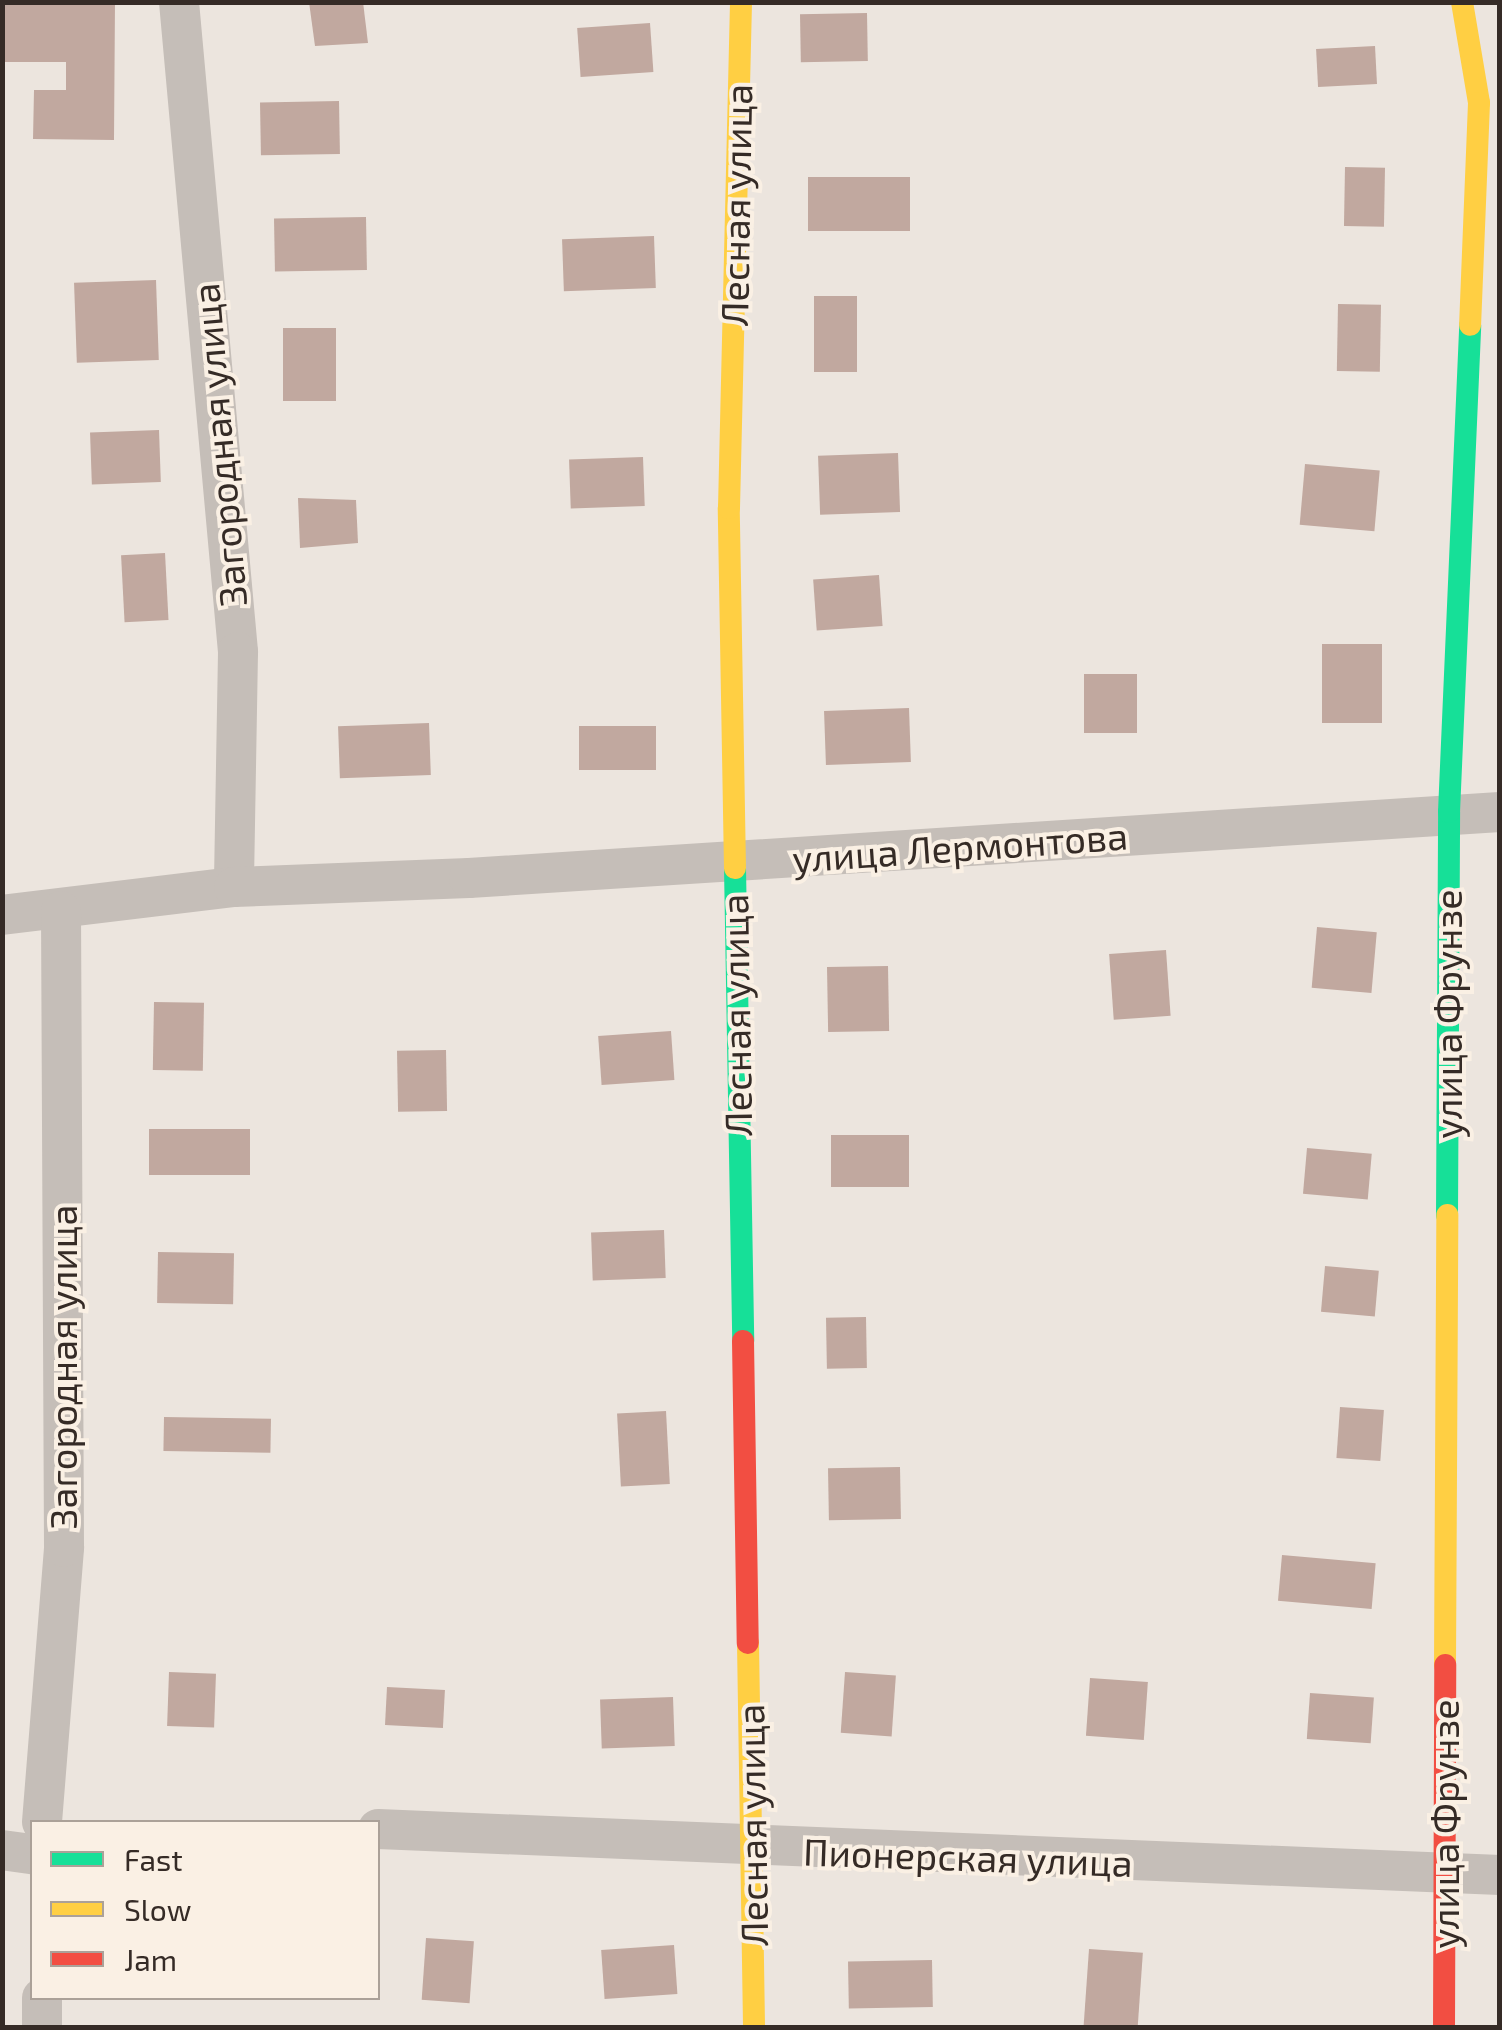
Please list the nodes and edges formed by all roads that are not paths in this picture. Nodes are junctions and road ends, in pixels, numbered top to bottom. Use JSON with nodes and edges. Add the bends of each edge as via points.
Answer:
{"nodes":[{"id":1,"x":179,"y":2,"type":"edge"},
{"id":2,"x":741,"y":2,"type":"edge"},
{"id":3,"x":1462,"y":2,"type":"edge"},
{"id":4,"x":1449,"y":812,"type":"junction"},
{"id":5,"x":1500,"y":812,"type":"edge"},
{"id":6,"x":733,"y":862,"type":"junction"},
{"id":7,"x":234,"y":888,"type":"junction"},
{"id":8,"x":61,"y":910,"type":"junction"},
{"id":9,"x":2,"y":915,"type":"edge"},
{"id":10,"x":42,"y":1820,"type":"edge"},
{"id":11,"x":380,"y":1829,"type":"edge"},
{"id":12,"x":753,"y":1849,"type":"junction"},
{"id":13,"x":2,"y":1850,"type":"edge"},
{"id":14,"x":30,"y":1854,"type":"edge"},
{"id":15,"x":1444,"y":1875,"type":"junction"},
{"id":16,"x":1500,"y":1875,"type":"edge"},
{"id":17,"x":42,"y":2000,"type":"edge"},
{"id":18,"x":42,"y":2028,"type":"edge"},
{"id":19,"x":754,"y":2028,"type":"edge"},
{"id":20,"x":1444,"y":2028,"type":"edge"}],
"edges":[{"from":1,"to":7,"type":"street","name":"Загородная улица","via":[[238,652]]},
{"from":2,"to":6,"type":"street","name":"Лесная улица","via":[[729,508]]},
{"from":3,"to":4,"type":"street","name":"улица Фрунзе","via":[[1479,103]]},
{"from":4,"to":5,"type":"street","name":"улица Лермонтова"},
{"from":4,"to":6,"type":"street","name":"улица Лермонтова"},
{"from":4,"to":15,"type":"street","name":"улица Фрунзе"},
{"from":6,"to":7,"type":"street","name":"улица Лермонтова"},
{"from":6,"to":12,"type":"street","name":"Лесная улица"},
{"from":7,"to":8,"type":"street","name":"улица Лермонтова"},
{"from":8,"to":9,"type":"street","name":"улица Лермонтова"},
{"from":8,"to":10,"type":"street","name":"Загородная улица","via":[[64,1547]]},
{"from":11,"to":12,"type":"street","name":"Пионерская улица"},
{"from":12,"to":15,"type":"street","name":"Пионерская улица"},
{"from":12,"to":19,"type":"street","name":"Лесная улица"},
{"from":13,"to":14,"type":"street"},
{"from":15,"to":16,"type":"street","name":"Пионерская улица"},
{"from":15,"to":20,"type":"street","name":"улица Фрунзе"},
{"from":17,"to":18,"type":"street"}]}
